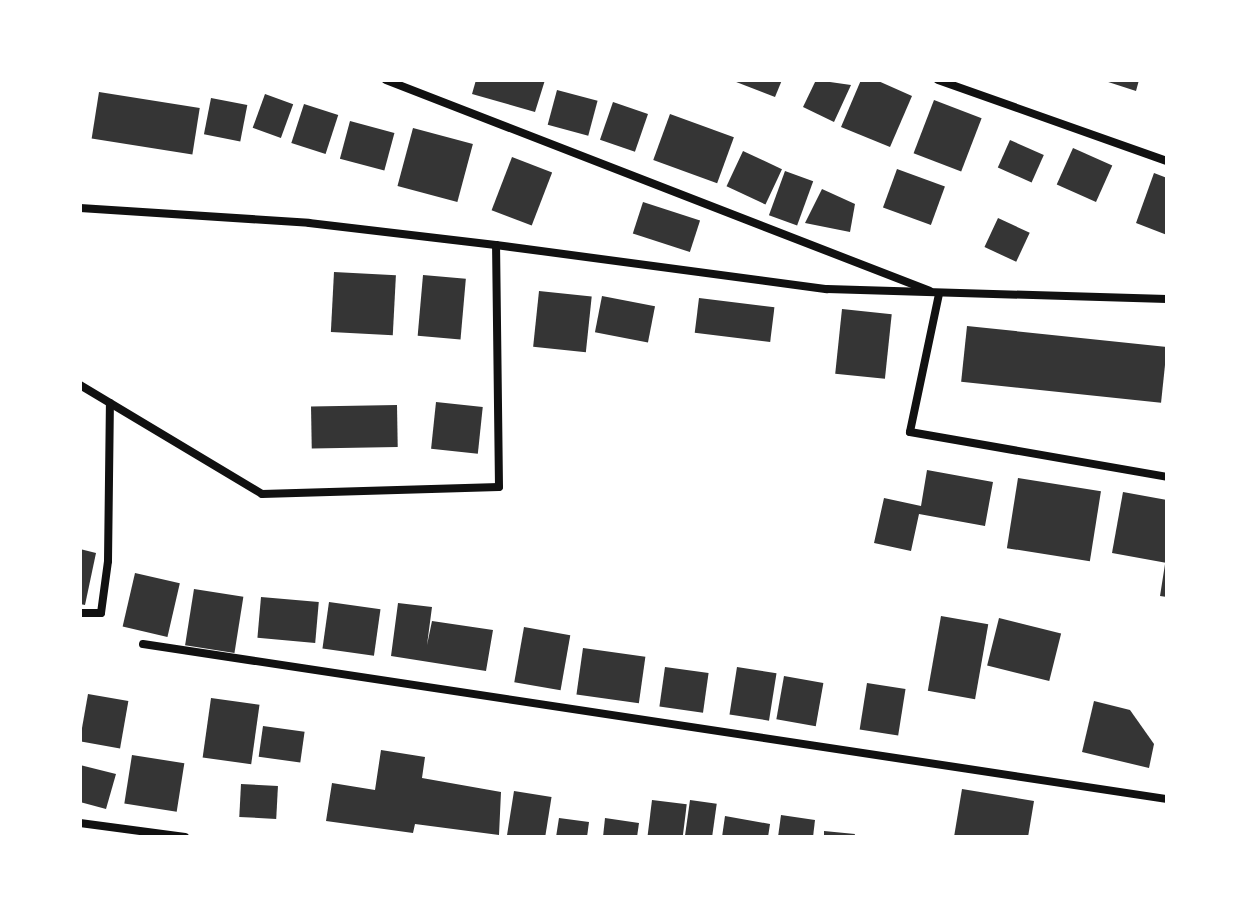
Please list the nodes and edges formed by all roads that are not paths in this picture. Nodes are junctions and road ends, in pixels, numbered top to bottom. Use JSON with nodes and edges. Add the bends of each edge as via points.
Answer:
{"nodes":[{"id":1,"x":386,"y":80,"type":"edge"},
{"id":2,"x":938,"y":80,"type":"edge"},
{"id":3,"x":1167,"y":161,"type":"edge"},
{"id":4,"x":80,"y":208,"type":"edge"},
{"id":5,"x":496,"y":245,"type":"junction"},
{"id":6,"x":939,"y":294,"type":"junction"},
{"id":7,"x":1167,"y":299,"type":"edge"},
{"id":8,"x":80,"y":385,"type":"edge"},
{"id":9,"x":110,"y":403,"type":"junction"},
{"id":10,"x":1167,"y":477,"type":"edge"},
{"id":11,"x":80,"y":613,"type":"edge"},
{"id":12,"x":143,"y":644,"type":"dead end"},
{"id":13,"x":1167,"y":799,"type":"edge"},
{"id":14,"x":80,"y":823,"type":"edge"},
{"id":15,"x":185,"y":837,"type":"edge"}],
"edges":[{"from":1,"to":6,"type":"street"},
{"from":2,"to":3,"type":"street"},
{"from":4,"to":5,"type":"street","via":[[309,223]]},
{"from":5,"to":6,"type":"street","via":[[827,289]]},
{"from":5,"to":9,"type":"street","via":[[499,487],[262,494]]},
{"from":6,"to":7,"type":"street"},
{"from":6,"to":10,"type":"street","via":[[910,432]]},
{"from":8,"to":9,"type":"street"},
{"from":9,"to":11,"type":"street","via":[[108,561],[101,613]]},
{"from":12,"to":13,"type":"street"},
{"from":14,"to":15,"type":"street"}]}
